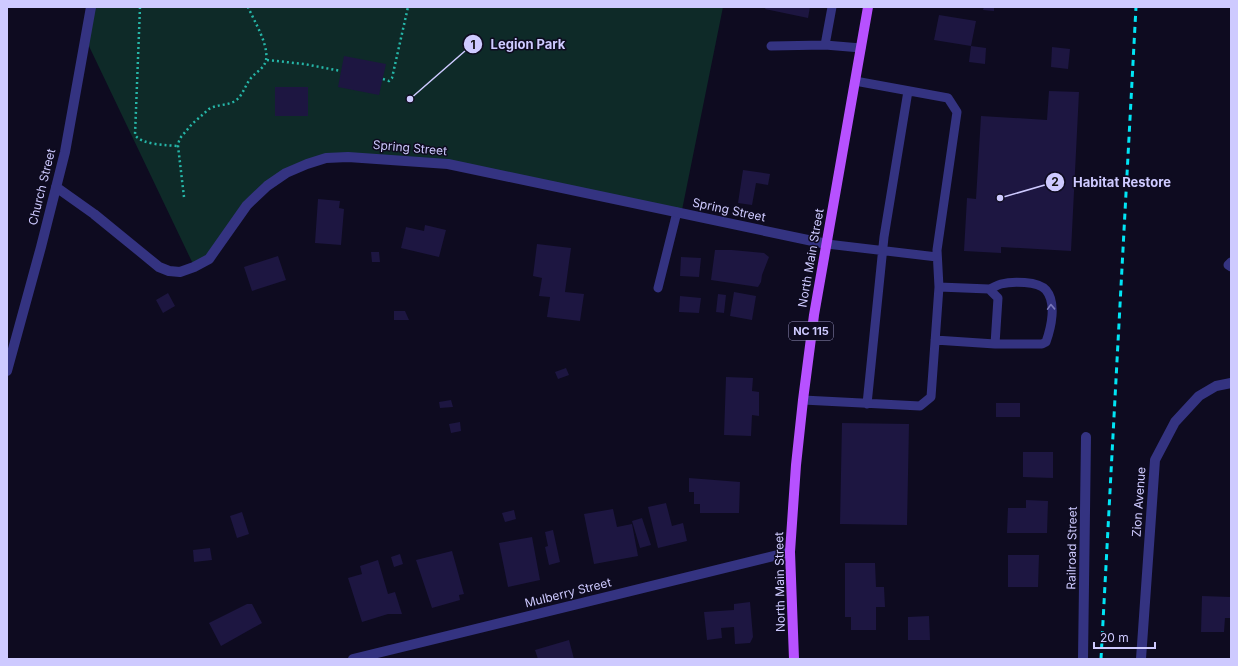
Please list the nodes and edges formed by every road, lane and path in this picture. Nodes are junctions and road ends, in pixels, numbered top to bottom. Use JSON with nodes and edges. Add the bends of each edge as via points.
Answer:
{"nodes":[{"id":1,"x":91,"y":7,"type":"edge"},
{"id":2,"x":140,"y":7,"type":"edge"},
{"id":3,"x":248,"y":7,"type":"edge"},
{"id":4,"x":408,"y":7,"type":"edge"},
{"id":5,"x":832,"y":7,"type":"edge"},
{"id":6,"x":868,"y":7,"type":"edge"},
{"id":7,"x":825,"y":45,"type":"junction"},
{"id":8,"x":771,"y":46,"type":"dead end"},
{"id":9,"x":861,"y":48,"type":"junction"},
{"id":10,"x":267,"y":60,"type":"junction"},
{"id":11,"x":341,"y":71,"type":"dead end"},
{"id":12,"x":383,"y":79,"type":"dead end"},
{"id":13,"x":855,"y":81,"type":"junction"},
{"id":14,"x":908,"y":91,"type":"junction"},
{"id":15,"x":178,"y":146,"type":"junction"},
{"id":16,"x":56,"y":187,"type":"junction"},
{"id":17,"x":184,"y":197,"type":"dead end"},
{"id":18,"x":677,"y":212,"type":"junction"},
{"id":19,"x":827,"y":244,"type":"junction"},
{"id":20,"x":883,"y":250,"type":"junction"},
{"id":21,"x":937,"y":257,"type":"junction"},
{"id":22,"x":1231,"y":262,"type":"edge"},
{"id":23,"x":1231,"y":267,"type":"edge"},
{"id":24,"x":939,"y":287,"type":"junction"},
{"id":25,"x":658,"y":288,"type":"dead end"},
{"id":26,"x":989,"y":289,"type":"junction"},
{"id":27,"x":935,"y":340,"type":"junction"},
{"id":28,"x":995,"y":344,"type":"junction"},
{"id":29,"x":7,"y":371,"type":"edge"},
{"id":30,"x":1231,"y":383,"type":"edge"},
{"id":31,"x":803,"y":400,"type":"junction"},
{"id":32,"x":866,"y":404,"type":"junction"},
{"id":33,"x":1086,"y":437,"type":"dead end"},
{"id":34,"x":790,"y":552,"type":"junction"},
{"id":35,"x":353,"y":659,"type":"edge"},
{"id":36,"x":794,"y":659,"type":"edge"},
{"id":37,"x":1083,"y":659,"type":"edge"},
{"id":38,"x":1141,"y":659,"type":"edge"}],
"edges":[{"from":1,"to":16,"type":"street","name":"Church Street","via":[[65,152]]},
{"from":2,"to":15,"type":"path","via":[[134,132],[141,140]]},
{"from":3,"to":10,"type":"path","via":[[265,45]]},
{"from":4,"to":12,"type":"path","via":[[392,78],[389,81]]},
{"from":5,"to":7,"type":"lane"},
{"from":6,"to":9,"type":"main road","name":"North Main Street","number":"NC 115"},
{"from":7,"to":8,"type":"lane"},
{"from":7,"to":9,"type":"lane"},
{"from":9,"to":13,"type":"main road","name":"North Main Street","number":"NC 115"},
{"from":10,"to":11,"type":"path"},
{"from":10,"to":15,"type":"path","via":[[237,100],[209,109],[181,137]]},
{"from":13,"to":14,"type":"lane"},
{"from":13,"to":19,"type":"main road","name":"North Main Street","number":"NC 115"},
{"from":14,"to":20,"type":"lane"},
{"from":14,"to":21,"type":"lane","via":[[948,98],[957,112]]},
{"from":15,"to":17,"type":"path"},
{"from":16,"to":18,"type":"street","name":"Spring Street","via":[[159,267],[180,272],[209,258],[247,205],[267,186],[286,173],[326,158],[365,157],[448,164]]},
{"from":16,"to":29,"type":"street","name":"Church Street"},
{"from":18,"to":19,"type":"street","name":"Spring Street"},
{"from":18,"to":25,"type":"lane"},
{"from":19,"to":20,"type":"lane"},
{"from":19,"to":31,"type":"main road","name":"North Main Street","number":"NC 115","via":[[814,315]]},
{"from":20,"to":21,"type":"lane"},
{"from":20,"to":32,"type":"lane"},
{"from":21,"to":24,"type":"lane"},
{"from":22,"to":23,"type":"lane","via":[[1228,265]]},
{"from":24,"to":26,"type":"lane"},
{"from":24,"to":27,"type":"lane"},
{"from":26,"to":28,"type":"lane","via":[[998,298]]},
{"from":28,"to":26,"type":"lane","one_way":true,"via":[[1046,342],[1050,323],[1050,298],[1043,287],[1029,283],[1001,284]]},
{"from":27,"to":28,"type":"lane"},
{"from":27,"to":32,"type":"lane","via":[[931,397],[926,402],[920,406]]},
{"from":30,"to":38,"type":"street","name":"Zion Avenue","via":[[1216,386],[1199,396],[1175,422],[1155,460]]},
{"from":31,"to":32,"type":"lane"},
{"from":31,"to":34,"type":"main road","name":"North Main Street","number":"NC 115"},
{"from":33,"to":37,"type":"street","name":"Railroad Street"},
{"from":34,"to":35,"type":"street","name":"Mulberry Street"},
{"from":34,"to":36,"type":"main road","name":"North Main Street","number":"NC 115"}]}
